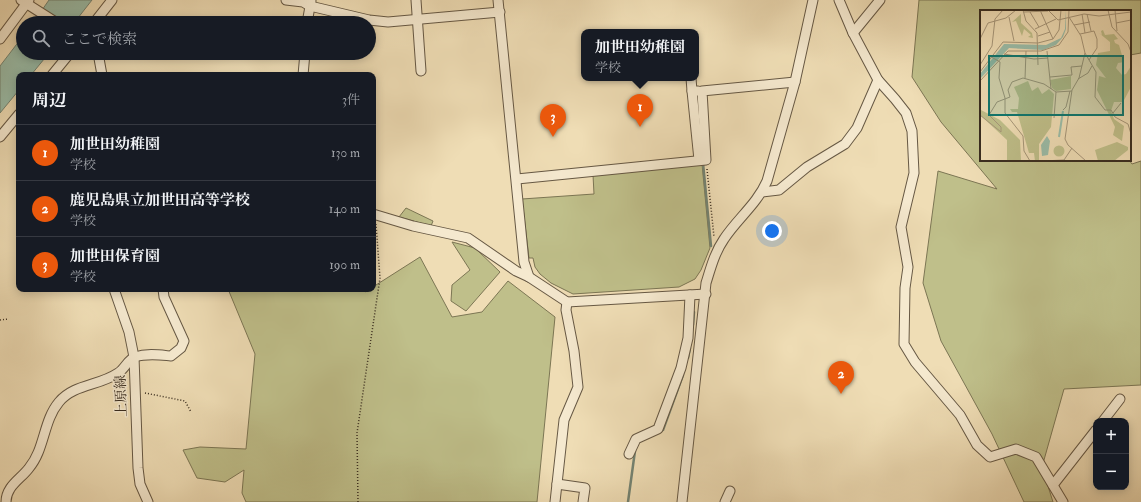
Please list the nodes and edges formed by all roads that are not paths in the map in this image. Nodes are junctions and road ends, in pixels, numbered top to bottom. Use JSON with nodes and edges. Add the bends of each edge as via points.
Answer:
{"nodes":[{"id":1,"x":112,"y":0,"type":"edge"},
{"id":2,"x":286,"y":0,"type":"edge"},
{"id":3,"x":416,"y":0,"type":"edge"},
{"id":4,"x":498,"y":0,"type":"edge"},
{"id":5,"x":813,"y":0,"type":"edge"},
{"id":6,"x":839,"y":0,"type":"edge"},
{"id":7,"x":880,"y":0,"type":"edge"},
{"id":8,"x":27,"y":2,"type":"edge"},
{"id":9,"x":310,"y":3,"type":"edge"},
{"id":10,"x":500,"y":12,"type":"junction"},
{"id":11,"x":17,"y":16,"type":"edge"},
{"id":12,"x":47,"y":16,"type":"edge"},
{"id":13,"x":99,"y":16,"type":"edge"},
{"id":14,"x":308,"y":16,"type":"edge"},
{"id":15,"x":355,"y":16,"type":"edge"},
{"id":16,"x":16,"y":17,"type":"edge"},
{"id":17,"x":417,"y":20,"type":"junction"},
{"id":18,"x":376,"y":21,"type":"edge"},
{"id":19,"x":853,"y":33,"type":"junction"},
{"id":20,"x":0,"y":39,"type":"edge"},
{"id":21,"x":64,"y":60,"type":"edge"},
{"id":22,"x":99,"y":60,"type":"edge"},
{"id":23,"x":304,"y":60,"type":"edge"},
{"id":24,"x":421,"y":71,"type":"dead end"},
{"id":25,"x":54,"y":72,"type":"edge"},
{"id":26,"x":101,"y":72,"type":"edge"},
{"id":27,"x":303,"y":72,"type":"edge"},
{"id":28,"x":878,"y":80,"type":"junction"},
{"id":29,"x":692,"y":81,"type":"edge"},
{"id":30,"x":795,"y":82,"type":"junction"},
{"id":31,"x":697,"y":91,"type":"junction"},
{"id":32,"x":16,"y":118,"type":"edge"},
{"id":33,"x":0,"y":137,"type":"edge"},
{"id":34,"x":517,"y":179,"type":"junction"},
{"id":35,"x":762,"y":192,"type":"junction"},
{"id":36,"x":376,"y":215,"type":"edge"},
{"id":37,"x":529,"y":277,"type":"junction"},
{"id":38,"x":115,"y":292,"type":"edge"},
{"id":39,"x":163,"y":292,"type":"edge"},
{"id":40,"x":706,"y":294,"type":"junction"},
{"id":41,"x":690,"y":295,"type":"junction"},
{"id":42,"x":567,"y":302,"type":"junction"},
{"id":43,"x":134,"y":357,"type":"junction"},
{"id":44,"x":1120,"y":399,"type":"dead end"},
{"id":45,"x":1105,"y":418,"type":"edge"},
{"id":46,"x":1093,"y":434,"type":"edge"},
{"id":47,"x":629,"y":454,"type":"dead end"},
{"id":48,"x":557,"y":484,"type":"junction"},
{"id":49,"x":1053,"y":485,"type":"junction"},
{"id":50,"x":730,"y":491,"type":"dead end"},
{"id":51,"x":6,"y":502,"type":"edge"},
{"id":52,"x":148,"y":502,"type":"edge"},
{"id":53,"x":555,"y":502,"type":"edge"},
{"id":54,"x":583,"y":502,"type":"edge"},
{"id":55,"x":682,"y":502,"type":"edge"},
{"id":56,"x":726,"y":502,"type":"edge"},
{"id":57,"x":1063,"y":502,"type":"edge"}],
"edges":[{"from":1,"to":13,"type":"street"},
{"from":2,"to":9,"type":"street"},
{"from":3,"to":17,"type":"street"},
{"from":4,"to":10,"type":"street"},
{"from":5,"to":30,"type":"street"},
{"from":6,"to":19,"type":"street"},
{"from":7,"to":19,"type":"street"},
{"from":8,"to":11,"type":"street"},
{"from":8,"to":12,"type":"street"},
{"from":9,"to":14,"type":"street"},
{"from":9,"to":15,"type":"street"},
{"from":10,"to":17,"type":"street"},
{"from":10,"to":34,"type":"street"},
{"from":16,"to":20,"type":"street"},
{"from":17,"to":18,"type":"street"},
{"from":17,"to":24,"type":"street"},
{"from":19,"to":28,"type":"street"},
{"from":21,"to":25,"type":"street"},
{"from":22,"to":26,"type":"street"},
{"from":23,"to":27,"type":"street"},
{"from":28,"to":35,"type":"street","via":[[857,128],[845,144],[807,167],[779,190]]},
{"from":28,"to":49,"type":"street","via":[[906,113],[912,131],[914,173],[901,227],[908,267],[904,344],[915,362],[960,415],[977,446],[990,457],[1016,449],[1036,457]]},
{"from":29,"to":31,"type":"street"},
{"from":30,"to":31,"type":"street"},
{"from":30,"to":35,"type":"street","via":[[775,156]]},
{"from":31,"to":34,"type":"street","via":[[702,160]]},
{"from":32,"to":33,"type":"street"},
{"from":34,"to":37,"type":"street","via":[[524,262]]},
{"from":35,"to":40,"type":"street","via":[[718,248],[706,283]]},
{"from":36,"to":37,"type":"street","via":[[468,238],[516,272]]},
{"from":37,"to":42,"type":"street"},
{"from":38,"to":43,"type":"street","name":"上原線"},
{"from":39,"to":43,"type":"street","via":[[184,340],[183,344],[171,356],[152,354]]},
{"from":40,"to":41,"type":"street"},
{"from":40,"to":55,"type":"street"},
{"from":41,"to":42,"type":"street"},
{"from":41,"to":47,"type":"street","via":[[688,338],[681,368],[661,422],[658,428],[636,439]]},
{"from":42,"to":48,"type":"street","via":[[566,310],[578,387],[564,420]]},
{"from":43,"to":51,"type":"street","via":[[118,373],[70,392],[59,402],[50,418],[41,446],[29,468],[13,484]]},
{"from":43,"to":52,"type":"street","name":"上原線","via":[[139,476]]},
{"from":44,"to":45,"type":"street"},
{"from":46,"to":49,"type":"street"},
{"from":48,"to":53,"type":"street"},
{"from":48,"to":54,"type":"street","via":[[585,488]]},
{"from":49,"to":57,"type":"street"},
{"from":50,"to":56,"type":"street"}]}
